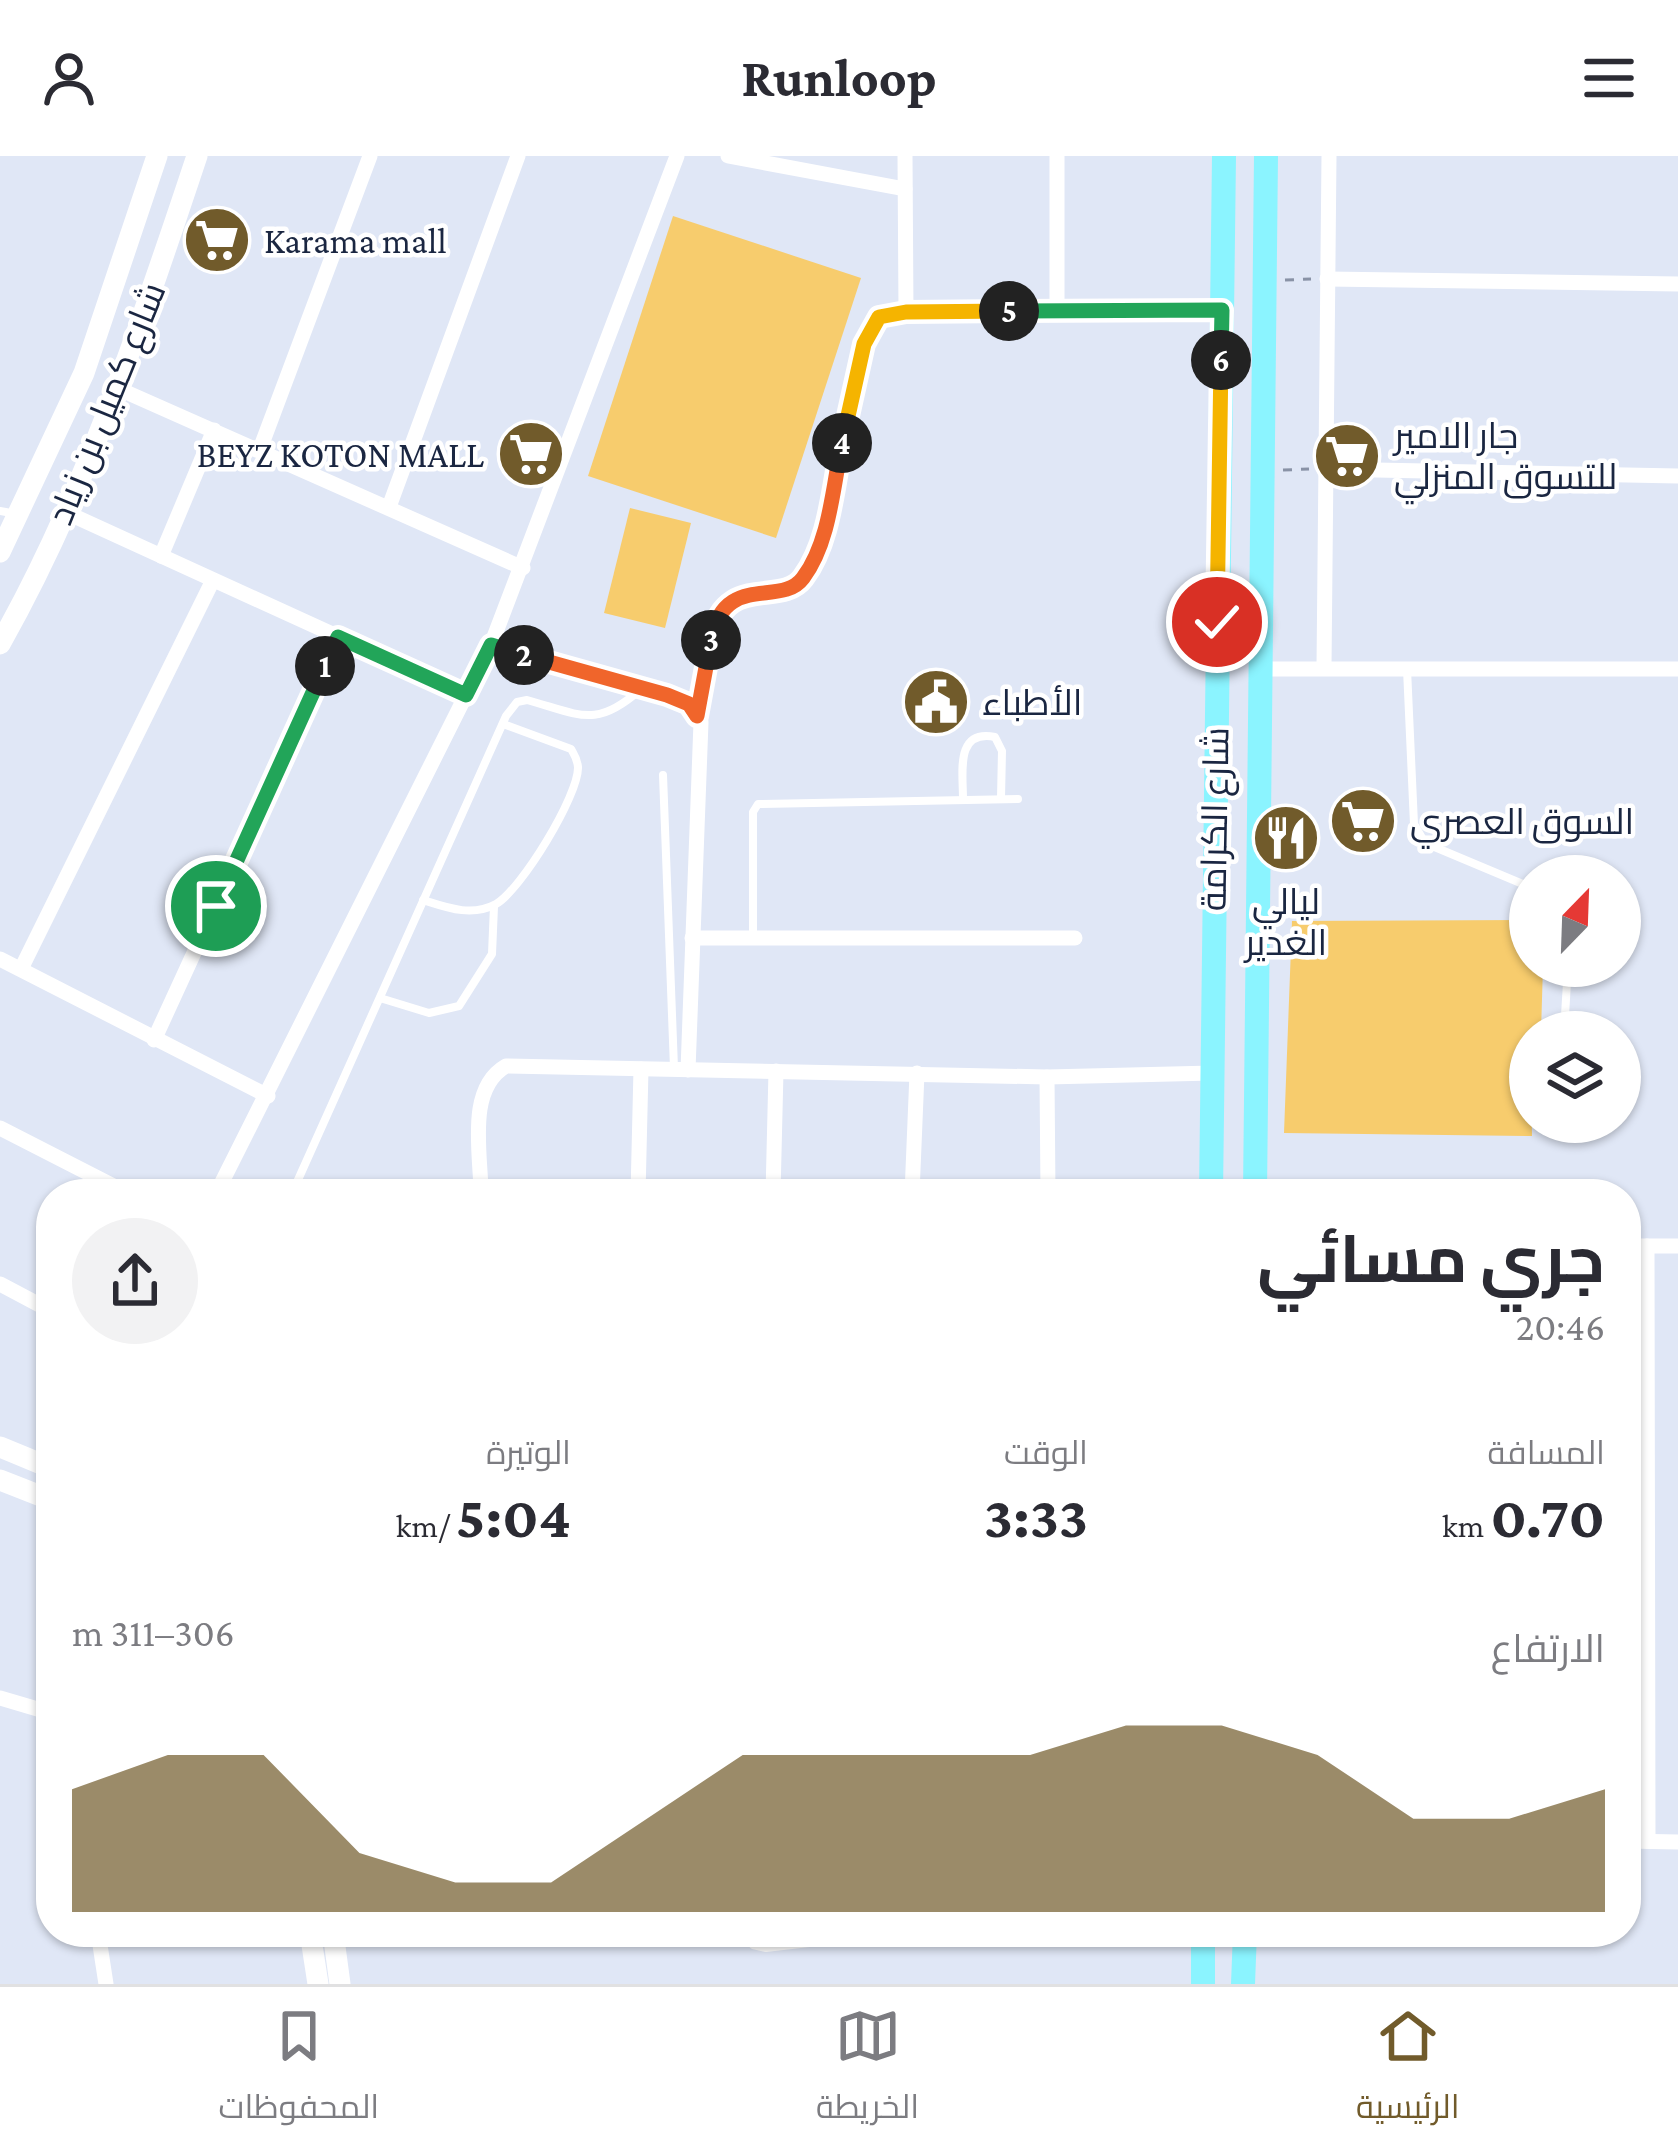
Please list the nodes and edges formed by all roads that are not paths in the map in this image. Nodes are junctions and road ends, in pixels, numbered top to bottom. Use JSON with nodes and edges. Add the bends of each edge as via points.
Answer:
{"nodes":[{"id":1,"x":157,"y":156,"type":"edge"},
{"id":2,"x":197,"y":156,"type":"edge"},
{"id":3,"x":370,"y":156,"type":"edge"},
{"id":4,"x":518,"y":156,"type":"edge"},
{"id":5,"x":677,"y":156,"type":"edge"},
{"id":6,"x":728,"y":156,"type":"edge"},
{"id":7,"x":905,"y":156,"type":"edge"},
{"id":8,"x":1057,"y":156,"type":"edge"},
{"id":9,"x":1224,"y":156,"type":"edge"},
{"id":10,"x":1266,"y":156,"type":"edge"},
{"id":11,"x":1329,"y":156,"type":"edge"},
{"id":12,"x":755,"y":159,"type":"edge"},
{"id":13,"x":905,"y":189,"type":"junction"},
{"id":14,"x":1328,"y":278,"type":"junction"},
{"id":15,"x":1678,"y":284,"type":"edge"},
{"id":16,"x":1222,"y":310,"type":"junction"},
{"id":17,"x":1057,"y":311,"type":"junction"},
{"id":18,"x":906,"y":312,"type":"junction"},
{"id":19,"x":119,"y":388,"type":"junction"},
{"id":20,"x":214,"y":430,"type":"junction"},
{"id":21,"x":260,"y":449,"type":"junction"},
{"id":22,"x":41,"y":468,"type":"junction"},
{"id":23,"x":1326,"y":469,"type":"junction"},
{"id":24,"x":1678,"y":476,"type":"edge"},
{"id":25,"x":76,"y":488,"type":"junction"},
{"id":26,"x":389,"y":507,"type":"junction"},
{"id":27,"x":65,"y":512,"type":"junction"},
{"id":28,"x":9,"y":513,"type":"edge"},
{"id":29,"x":2,"y":548,"type":"edge"},
{"id":30,"x":160,"y":556,"type":"junction"},
{"id":31,"x":41,"y":560,"type":"junction"},
{"id":32,"x":523,"y":568,"type":"junction"},
{"id":33,"x":213,"y":580,"type":"junction"},
{"id":34,"x":338,"y":637,"type":"junction"},
{"id":35,"x":0,"y":644,"type":"edge"},
{"id":36,"x":491,"y":645,"type":"junction"},
{"id":37,"x":1324,"y":667,"type":"junction"},
{"id":38,"x":1407,"y":668,"type":"junction"},
{"id":39,"x":1261,"y":669,"type":"junction"},
{"id":40,"x":1678,"y":669,"type":"edge"},
{"id":41,"x":642,"y":688,"type":"junction"},
{"id":42,"x":466,"y":695,"type":"junction"},
{"id":43,"x":697,"y":716,"type":"junction"},
{"id":44,"x":503,"y":724,"type":"junction"},
{"id":45,"x":663,"y":775,"type":"dead end"},
{"id":46,"x":964,"y":799,"type":"junction"},
{"id":47,"x":1001,"y":799,"type":"junction"},
{"id":48,"x":1018,"y":799,"type":"dead end"},
{"id":49,"x":1509,"y":878,"type":"edge"},
{"id":50,"x":423,"y":901,"type":"junction"},
{"id":51,"x":494,"y":906,"type":"junction"},
{"id":52,"x":1213,"y":933,"type":"junction"},
{"id":53,"x":1258,"y":934,"type":"junction"},
{"id":54,"x":753,"y":935,"type":"junction"},
{"id":55,"x":692,"y":938,"type":"junction"},
{"id":56,"x":1075,"y":938,"type":"dead end"},
{"id":57,"x":0,"y":959,"type":"edge"},
{"id":58,"x":21,"y":969,"type":"junction"},
{"id":59,"x":380,"y":998,"type":"junction"},
{"id":60,"x":154,"y":1040,"type":"junction"},
{"id":61,"x":641,"y":1069,"type":"junction"},
{"id":62,"x":681,"y":1070,"type":"junction"},
{"id":63,"x":776,"y":1071,"type":"junction"},
{"id":64,"x":917,"y":1073,"type":"junction"},
{"id":65,"x":1213,"y":1073,"type":"junction"},
{"id":66,"x":1047,"y":1077,"type":"junction"},
{"id":67,"x":268,"y":1096,"type":"junction"},
{"id":68,"x":0,"y":1128,"type":"edge"},
{"id":69,"x":100,"y":1179,"type":"edge"},
{"id":70,"x":225,"y":1179,"type":"edge"},
{"id":71,"x":298,"y":1179,"type":"edge"},
{"id":72,"x":481,"y":1179,"type":"edge"},
{"id":73,"x":638,"y":1179,"type":"edge"},
{"id":74,"x":773,"y":1179,"type":"edge"},
{"id":75,"x":913,"y":1179,"type":"edge"},
{"id":76,"x":1048,"y":1179,"type":"edge"},
{"id":77,"x":1211,"y":1179,"type":"edge"},
{"id":78,"x":1255,"y":1179,"type":"edge"},
{"id":79,"x":1641,"y":1246,"type":"edge"},
{"id":80,"x":1647,"y":1246,"type":"junction"},
{"id":81,"x":1678,"y":1246,"type":"edge"},
{"id":82,"x":0,"y":1284,"type":"edge"},
{"id":83,"x":36,"y":1303,"type":"edge"},
{"id":84,"x":0,"y":1447,"type":"edge"},
{"id":85,"x":36,"y":1462,"type":"edge"},
{"id":86,"x":0,"y":1480,"type":"edge"},
{"id":87,"x":36,"y":1494,"type":"edge"},
{"id":88,"x":0,"y":1698,"type":"edge"},
{"id":89,"x":36,"y":1708,"type":"edge"},
{"id":90,"x":1641,"y":1841,"type":"edge"},
{"id":91,"x":1648,"y":1841,"type":"junction"},
{"id":92,"x":1678,"y":1842,"type":"edge"},
{"id":93,"x":100,"y":1947,"type":"edge"},
{"id":94,"x":312,"y":1947,"type":"edge"},
{"id":95,"x":334,"y":1947,"type":"edge"},
{"id":96,"x":1204,"y":1947,"type":"edge"},
{"id":97,"x":1244,"y":1947,"type":"edge"},
{"id":98,"x":106,"y":1984,"type":"edge"},
{"id":99,"x":318,"y":1984,"type":"edge"},
{"id":100,"x":340,"y":1984,"type":"edge"},
{"id":101,"x":1203,"y":1984,"type":"edge"},
{"id":102,"x":1243,"y":1984,"type":"edge"}],
"edges":[{"from":1,"to":22,"type":"main road","name":"شارع كميل بن زياد","via":[[84,373]]},
{"from":2,"to":19,"type":"main road","name":"شارع كميل بن زياد"},
{"from":3,"to":21,"type":"street"},
{"from":4,"to":26,"type":"street"},
{"from":5,"to":32,"type":"street"},
{"from":6,"to":12,"type":"street"},
{"from":7,"to":13,"type":"street"},
{"from":8,"to":17,"type":"street"},
{"from":9,"to":16,"type":"main road","name":"شارع الكرامة"},
{"from":10,"to":39,"type":"main road","name":"شارع الكرامة"},
{"from":11,"to":14,"type":"street"},
{"from":12,"to":13,"type":"street"},
{"from":13,"to":18,"type":"street"},
{"from":14,"to":15,"type":"street"},
{"from":14,"to":23,"type":"street"},
{"from":16,"to":17,"type":"street"},
{"from":16,"to":52,"type":"main road","name":"شارع الكرامة"},
{"from":17,"to":18,"type":"street"},
{"from":18,"to":43,"type":"lane","via":[[879,317],[870,328],[822,536],[802,581],[751,593],[715,623]]},
{"from":19,"to":20,"type":"street"},
{"from":19,"to":25,"type":"main road","name":"شارع كميل بن زياد"},
{"from":20,"to":21,"type":"street"},
{"from":20,"to":30,"type":"street"},
{"from":21,"to":26,"type":"street"},
{"from":22,"to":25,"type":"main road"},
{"from":22,"to":28,"type":"main road","name":"شارع كميل بن زياد"},
{"from":23,"to":24,"type":"street"},
{"from":23,"to":37,"type":"street"},
{"from":25,"to":27,"type":"main road","name":"شارع كميل بن زياد"},
{"from":26,"to":32,"type":"street"},
{"from":27,"to":30,"type":"street"},
{"from":27,"to":31,"type":"main road","name":"شارع كميل بن زياد"},
{"from":28,"to":29,"type":"main road","name":"شارع كميل بن زياد"},
{"from":29,"to":31,"type":"main road","via":[[20,546]]},
{"from":30,"to":33,"type":"street"},
{"from":31,"to":35,"type":"main road","name":"شارع كميل بن زياد"},
{"from":32,"to":36,"type":"street"},
{"from":33,"to":34,"type":"street"},
{"from":33,"to":58,"type":"street"},
{"from":34,"to":42,"type":"street"},
{"from":34,"to":60,"type":"street"},
{"from":36,"to":41,"type":"street"},
{"from":36,"to":42,"type":"street"},
{"from":37,"to":38,"type":"street"},
{"from":37,"to":39,"type":"street"},
{"from":38,"to":40,"type":"street"},
{"from":38,"to":49,"type":"lane","via":[[1414,824],[1425,843]]},
{"from":39,"to":53,"type":"main road","name":"شارع الكرامة"},
{"from":41,"to":43,"type":"street","via":[[689,704]]},
{"from":41,"to":44,"type":"lane","via":[[601,716],[517,701]]},
{"from":42,"to":67,"type":"street"},
{"from":43,"to":55,"type":"street"},
{"from":44,"to":50,"type":"lane"},
{"from":44,"to":51,"type":"lane","via":[[571,749],[578,769],[558,822]]},
{"from":45,"to":62,"type":"lane"},
{"from":46,"to":47,"type":"lane"},
{"from":46,"to":47,"type":"lane","via":[[962,754],[982,734],[1002,751]]},
{"from":46,"to":54,"type":"lane","via":[[758,804]]},
{"from":47,"to":48,"type":"lane"},
{"from":50,"to":51,"type":"lane","via":[[473,912]]},
{"from":50,"to":59,"type":"lane"},
{"from":51,"to":59,"type":"lane","via":[[492,954],[459,1006],[429,1012]]},
{"from":52,"to":53,"type":"main road","via":[[1234,923]]},
{"from":52,"to":65,"type":"main road","name":"شارع الكرامة"},
{"from":53,"to":78,"type":"main road","name":"شارع الكرامة"},
{"from":54,"to":55,"type":"street"},
{"from":54,"to":56,"type":"street"},
{"from":55,"to":62,"type":"street"},
{"from":57,"to":58,"type":"street"},
{"from":58,"to":60,"type":"street"},
{"from":59,"to":71,"type":"lane"},
{"from":60,"to":67,"type":"street"},
{"from":61,"to":62,"type":"street"},
{"from":61,"to":72,"type":"street","via":[[520,1064],[494,1073],[481,1097]]},
{"from":61,"to":73,"type":"street"},
{"from":62,"to":63,"type":"street"},
{"from":63,"to":64,"type":"street"},
{"from":63,"to":74,"type":"street"},
{"from":64,"to":66,"type":"street"},
{"from":64,"to":75,"type":"street"},
{"from":65,"to":66,"type":"street"},
{"from":65,"to":77,"type":"main road","name":"شارع الكرامة"},
{"from":66,"to":76,"type":"street"},
{"from":67,"to":70,"type":"street"},
{"from":68,"to":69,"type":"street"},
{"from":79,"to":80,"type":"street"},
{"from":80,"to":81,"type":"street"},
{"from":80,"to":91,"type":"street"},
{"from":82,"to":83,"type":"street"},
{"from":84,"to":85,"type":"main road"},
{"from":86,"to":87,"type":"main road"},
{"from":88,"to":89,"type":"street"},
{"from":90,"to":91,"type":"street"},
{"from":91,"to":92,"type":"street"},
{"from":93,"to":98,"type":"street"},
{"from":94,"to":99,"type":"main road"},
{"from":95,"to":100,"type":"main road"},
{"from":96,"to":101,"type":"main road"},
{"from":97,"to":102,"type":"main road"}]}
